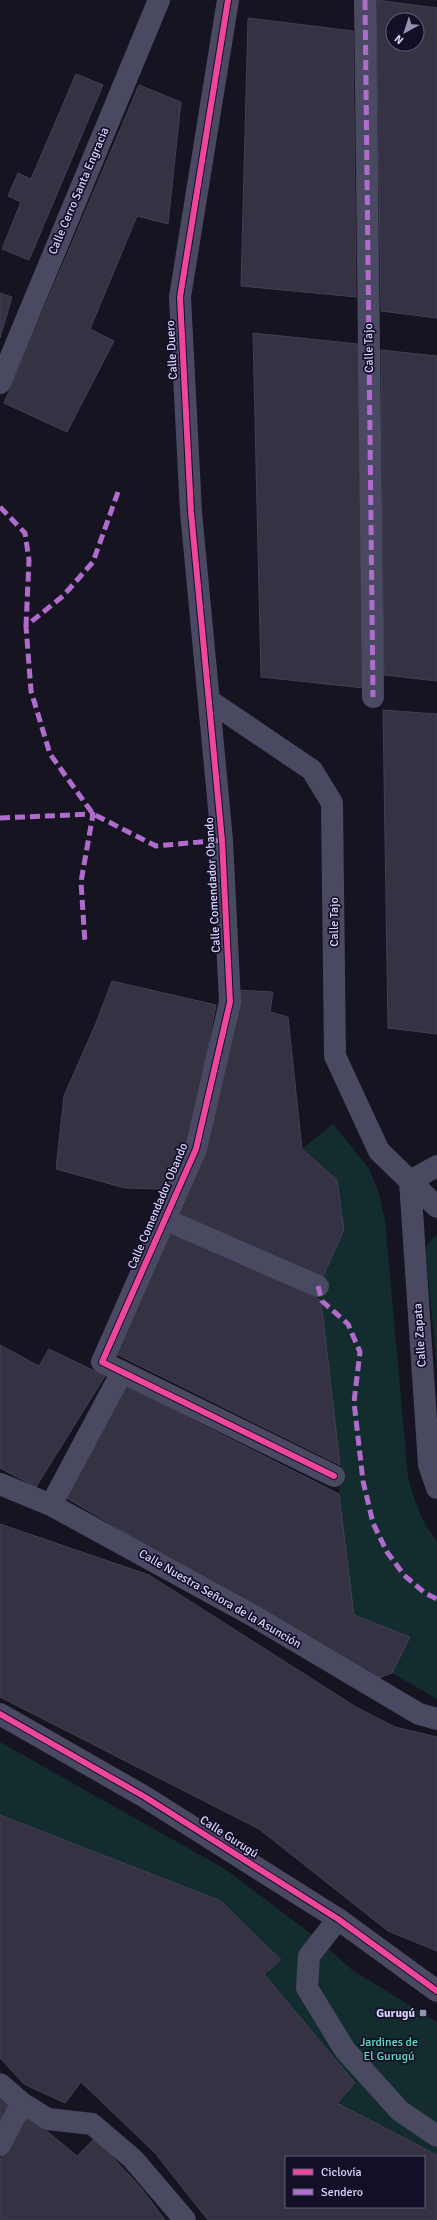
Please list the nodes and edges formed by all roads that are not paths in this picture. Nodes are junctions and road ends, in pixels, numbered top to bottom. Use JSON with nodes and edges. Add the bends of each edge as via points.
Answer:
{"nodes":[{"id":1,"x":159,"y":0,"type":"edge"},
{"id":2,"x":228,"y":0,"type":"edge"},
{"id":3,"x":365,"y":0,"type":"edge"},
{"id":4,"x":0,"y":383,"type":"edge"},
{"id":5,"x":373,"y":697,"type":"dead end"},
{"id":6,"x":210,"y":701,"type":"junction"},
{"id":7,"x":437,"y":1166,"type":"edge"},
{"id":8,"x":410,"y":1181,"type":"junction"},
{"id":9,"x":437,"y":1207,"type":"edge"},
{"id":10,"x":164,"y":1219,"type":"junction"},
{"id":11,"x":318,"y":1286,"type":"dead end"},
{"id":12,"x":122,"y":1372,"type":"junction"},
{"id":13,"x":334,"y":1476,"type":"dead end"},
{"id":14,"x":0,"y":1484,"type":"edge"},
{"id":15,"x":437,"y":1488,"type":"edge"},
{"id":16,"x":51,"y":1505,"type":"junction"},
{"id":17,"x":0,"y":1714,"type":"edge"},
{"id":18,"x":437,"y":1719,"type":"edge"},
{"id":19,"x":338,"y":1920,"type":"junction"},
{"id":20,"x":437,"y":1991,"type":"edge"},
{"id":21,"x":0,"y":2084,"type":"edge"},
{"id":22,"x":22,"y":2103,"type":"junction"},
{"id":23,"x":437,"y":2136,"type":"edge"},
{"id":24,"x":0,"y":2145,"type":"edge"},
{"id":25,"x":185,"y":2220,"type":"edge"}],
"edges":[{"from":1,"to":4,"type":"street","name":"Calle Cerro Santa Engracia"},
{"from":2,"to":6,"type":"street","name":"Calle Duero","via":[[180,298],[191,512]]},
{"from":3,"to":5,"type":"street","name":"Calle Tajo"},
{"from":6,"to":8,"type":"street","name":"Calle Tajo","via":[[312,770],[332,803],[335,1056],[379,1151]]},
{"from":6,"to":10,"type":"street","name":"Calle Comendador Obando","via":[[222,840],[230,1002],[196,1149]]},
{"from":7,"to":8,"type":"street"},
{"from":8,"to":9,"type":"street","name":"Calle Tajo"},
{"from":8,"to":15,"type":"street","name":"Calle Zapata","via":[[430,1465]]},
{"from":10,"to":11,"type":"street","name":"Calle Comendador Obando"},
{"from":10,"to":12,"type":"street","name":"Calle Comendador Obando","via":[[102,1362]]},
{"from":12,"to":13,"type":"street","name":"Calle Comendador Obando"},
{"from":12,"to":16,"type":"street"},
{"from":14,"to":16,"type":"street","name":"Calle Nuestra Señora de la Asunción"},
{"from":16,"to":18,"type":"street","name":"Calle Nuestra Señora de la Asunción","via":[[252,1615],[412,1710]]},
{"from":17,"to":19,"type":"street","name":"Calle Gurugú","via":[[145,1797]]},
{"from":19,"to":20,"type":"street","name":"Calle Gurugú"},
{"from":19,"to":23,"type":"street","via":[[309,1956],[307,1988],[345,2050],[400,2111]]},
{"from":21,"to":22,"type":"street"},
{"from":22,"to":24,"type":"street"},
{"from":22,"to":25,"type":"street","via":[[48,2120],[92,2124],[133,2159]]}]}
